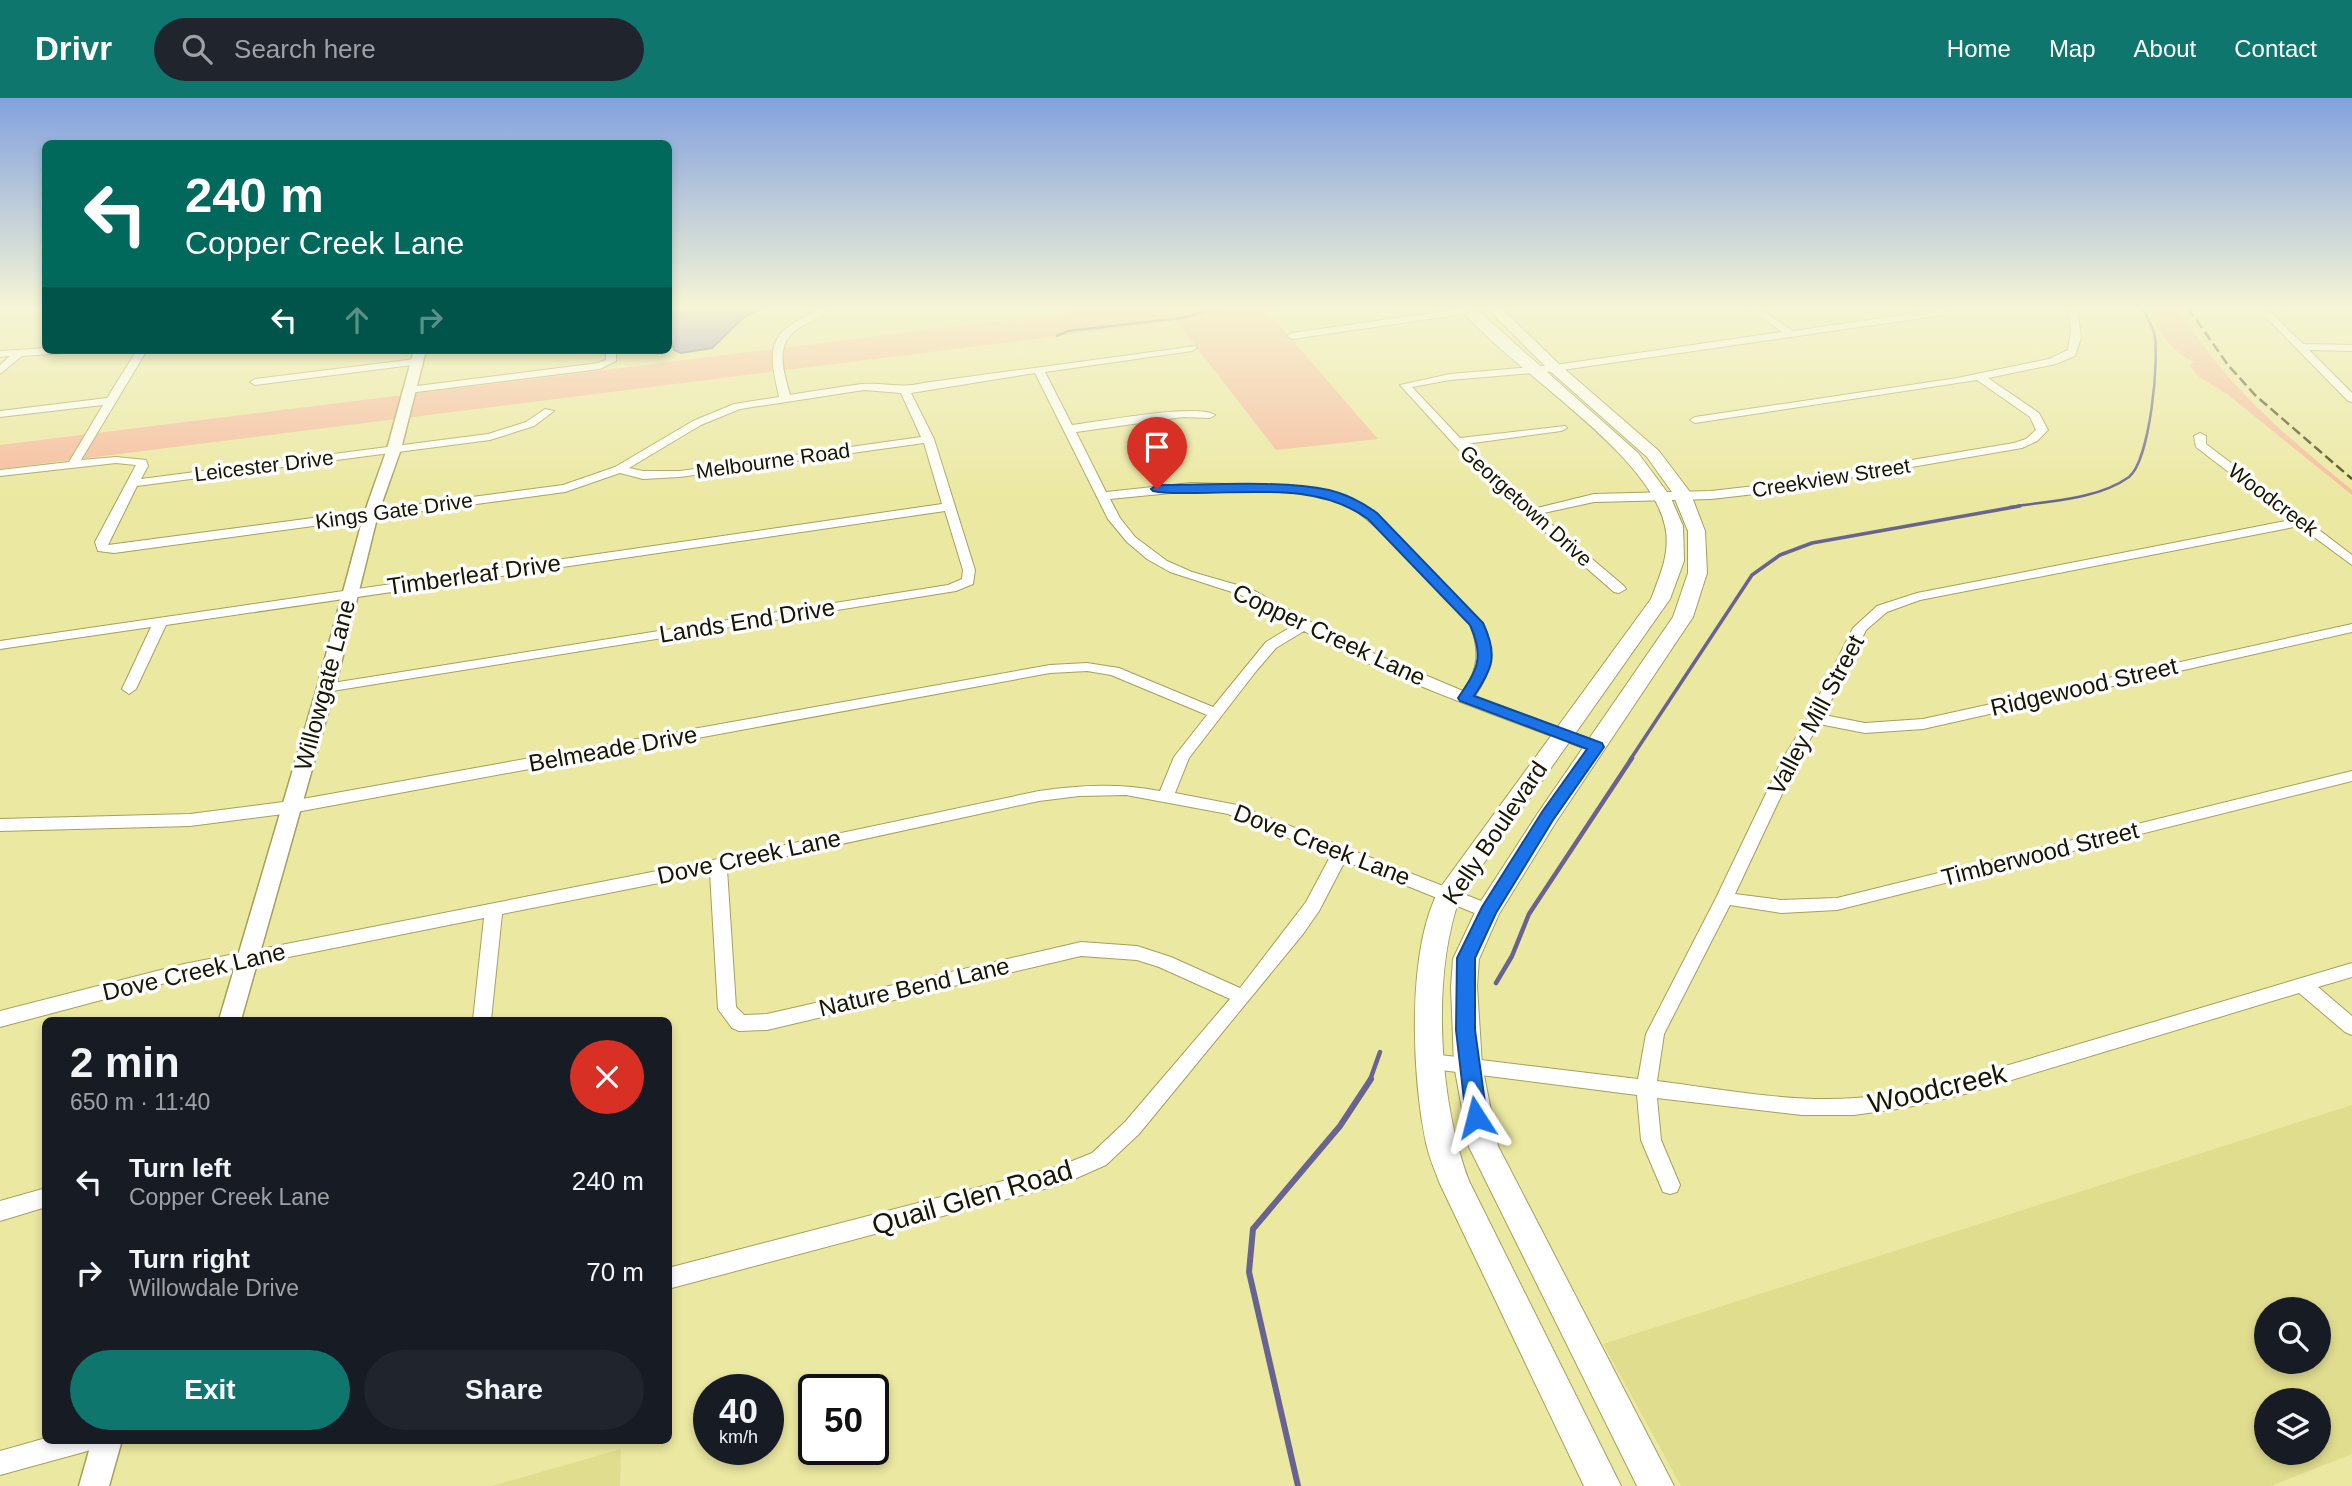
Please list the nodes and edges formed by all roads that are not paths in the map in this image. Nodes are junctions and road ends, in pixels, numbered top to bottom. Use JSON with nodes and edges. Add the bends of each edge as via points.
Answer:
{"nodes":[{"id":1,"x":128,"y":373,"type":"edge"},
{"id":2,"x":313,"y":373,"type":"edge"},
{"id":3,"x":414,"y":373,"type":"edge"},
{"id":4,"x":546,"y":373,"type":"edge"},
{"id":5,"x":780,"y":373,"type":"edge"},
{"id":6,"x":1018,"y":373,"type":"edge"},
{"id":7,"x":1040,"y":373,"type":"edge"},
{"id":8,"x":1508,"y":373,"type":"edge"},
{"id":9,"x":1538,"y":373,"type":"edge"},
{"id":10,"x":1560,"y":373,"type":"edge"},
{"id":11,"x":2002,"y":373,"type":"edge"},
{"id":12,"x":2326,"y":373,"type":"edge"},
{"id":13,"x":1979,"y":377,"type":"junction"},
{"id":14,"x":255,"y":382,"type":"dead end"},
{"id":15,"x":409,"y":390,"type":"junction"},
{"id":16,"x":905,"y":391,"type":"junction"},
{"id":17,"x":785,"y":398,"type":"junction"},
{"id":18,"x":2352,"y":399,"type":"edge"},
{"id":19,"x":111,"y":401,"type":"junction"},
{"id":20,"x":549,"y":411,"type":"dead end"},
{"id":21,"x":0,"y":414,"type":"edge"},
{"id":22,"x":1210,"y":415,"type":"dead end"},
{"id":23,"x":1695,"y":420,"type":"dead end"},
{"id":24,"x":1561,"y":428,"type":"dead end"},
{"id":25,"x":1070,"y":429,"type":"junction"},
{"id":26,"x":2200,"y":436,"type":"dead end"},
{"id":27,"x":928,"y":439,"type":"junction"},
{"id":28,"x":1457,"y":442,"type":"junction"},
{"id":29,"x":394,"y":449,"type":"junction"},
{"id":30,"x":73,"y":464,"type":"junction"},
{"id":31,"x":619,"y":469,"type":"junction"},
{"id":32,"x":0,"y":473,"type":"edge"},
{"id":33,"x":134,"y":483,"type":"junction"},
{"id":34,"x":1102,"y":496,"type":"junction"},
{"id":35,"x":1673,"y":496,"type":"junction"},
{"id":36,"x":948,"y":507,"type":"junction"},
{"id":37,"x":1530,"y":513,"type":"junction"},
{"id":38,"x":371,"y":514,"type":"junction"},
{"id":39,"x":2301,"y":522,"type":"junction"},
{"id":40,"x":2352,"y":561,"type":"edge"},
{"id":41,"x":1619,"y":589,"type":"dead end"},
{"id":42,"x":349,"y":593,"type":"junction"},
{"id":43,"x":161,"y":621,"type":"junction"},
{"id":44,"x":1304,"y":625,"type":"junction"},
{"id":45,"x":2352,"y":628,"type":"edge"},
{"id":46,"x":0,"y":645,"type":"edge"},
{"id":47,"x":326,"y":688,"type":"junction"},
{"id":48,"x":130,"y":689,"type":"dead end"},
{"id":49,"x":1465,"y":698,"type":"junction"},
{"id":50,"x":1216,"y":713,"type":"junction"},
{"id":51,"x":1815,"y":718,"type":"junction"},
{"id":52,"x":1561,"y":734,"type":"junction"},
{"id":53,"x":1597,"y":747,"type":"junction"},
{"id":54,"x":2352,"y":776,"type":"edge"},
{"id":55,"x":1166,"y":795,"type":"junction"},
{"id":56,"x":291,"y":807,"type":"junction"},
{"id":57,"x":0,"y":825,"type":"edge"},
{"id":58,"x":1340,"y":854,"type":"junction"},
{"id":59,"x":718,"y":865,"type":"junction"},
{"id":60,"x":1449,"y":894,"type":"junction"},
{"id":61,"x":1725,"y":898,"type":"junction"},
{"id":62,"x":494,"y":909,"type":"junction"},
{"id":63,"x":1488,"y":911,"type":"junction"},
{"id":64,"x":248,"y":958,"type":"junction"},
{"id":65,"x":2352,"y":970,"type":"edge"},
{"id":66,"x":2302,"y":985,"type":"junction"},
{"id":67,"x":1243,"y":997,"type":"junction"},
{"id":68,"x":231,"y":1017,"type":"edge"},
{"id":69,"x":482,"y":1017,"type":"edge"},
{"id":70,"x":0,"y":1019,"type":"edge"},
{"id":71,"x":2352,"y":1027,"type":"edge"},
{"id":72,"x":1432,"y":1062,"type":"junction"},
{"id":73,"x":1468,"y":1065,"type":"junction"},
{"id":74,"x":1647,"y":1086,"type":"junction"},
{"id":75,"x":1670,"y":1185,"type":"dead end"},
{"id":76,"x":42,"y":1198,"type":"edge"},
{"id":77,"x":0,"y":1211,"type":"edge"},
{"id":78,"x":672,"y":1278,"type":"edge"},
{"id":79,"x":69,"y":1444,"type":"edge"},
{"id":80,"x":106,"y":1444,"type":"edge"},
{"id":81,"x":0,"y":1463,"type":"edge"},
{"id":82,"x":94,"y":1486,"type":"edge"},
{"id":83,"x":1603,"y":1486,"type":"edge"},
{"id":84,"x":1656,"y":1486,"type":"edge"}],
"edges":[{"from":1,"to":19,"type":"street"},
{"from":2,"to":14,"type":"street"},
{"from":3,"to":15,"type":"street","name":"Willowgate Lane"},
{"from":4,"to":15,"type":"street"},
{"from":5,"to":17,"type":"street"},
{"from":6,"to":16,"type":"street","name":"Kings Gate Drive"},
{"from":7,"to":25,"type":"street","name":"Copper Creek Lane"},
{"from":8,"to":28,"type":"street","name":"Georgetown Drive","via":[[1405,385]]},
{"from":9,"to":35,"type":"main road","name":"Kelly Boulevard"},
{"from":10,"to":35,"type":"main road","name":"Kelly Boulevard","via":[[1653,454],[1670,474]]},
{"from":11,"to":13,"type":"street"},
{"from":12,"to":18,"type":"street"},
{"from":13,"to":23,"type":"street"},
{"from":13,"to":35,"type":"street","name":"Creekview Street","via":[[2035,415],[2042,425],[2038,436],[2023,445],[1755,491]]},
{"from":15,"to":29,"type":"street","name":"Willowgate Lane"},
{"from":16,"to":17,"type":"street","name":"Kings Gate Drive","via":[[864,387]]},
{"from":16,"to":27,"type":"street","name":"Lands End Drive"},
{"from":17,"to":31,"type":"street","name":"Kings Gate Drive","via":[[716,413]]},
{"from":19,"to":21,"type":"street"},
{"from":19,"to":30,"type":"street"},
{"from":20,"to":29,"type":"street","name":"Leicester Drive","via":[[530,424],[499,434]]},
{"from":22,"to":25,"type":"street","via":[[1183,414]]},
{"from":24,"to":28,"type":"street"},
{"from":25,"to":34,"type":"street","name":"Copper Creek Lane"},
{"from":26,"to":39,"type":"street","name":"Woodcreek","via":[[2200,445]]},
{"from":27,"to":31,"type":"street","name":"Melbourne Road","via":[[680,474],[643,475]]},
{"from":27,"to":36,"type":"street","name":"Lands End Drive"},
{"from":28,"to":37,"type":"street","name":"Georgetown Drive"},
{"from":29,"to":33,"type":"street","name":"Leicester Drive"},
{"from":29,"to":38,"type":"street","name":"Willowgate Lane"},
{"from":30,"to":32,"type":"street"},
{"from":30,"to":33,"type":"street","via":[[142,462]]},
{"from":31,"to":38,"type":"street","name":"Kings Gate Drive","via":[[565,488]]},
{"from":33,"to":38,"type":"street","name":"Kings Gate Drive","via":[[101,542],[102,548]]},
{"from":34,"to":44,"type":"street","name":"Copper Creek Lane","via":[[1122,531],[1148,554],[1195,577],[1243,591]]},
{"from":34,"to":49,"type":"street","via":[[1191,487],[1299,490],[1357,505],[1476,623],[1486,657],[1482,675]]},
{"from":35,"to":37,"type":"street","name":"Creekview Street","via":[[1594,498]]},
{"from":35,"to":52,"type":"main road","name":"Kelly Boulevard","via":[[1675,561],[1660,599]]},
{"from":35,"to":53,"type":"main road","name":"Kelly Boulevard","via":[[1693,515],[1700,553],[1695,594]]},
{"from":36,"to":42,"type":"street","name":"Timberleaf Drive"},
{"from":36,"to":47,"type":"street","name":"Lands End Drive","via":[[969,570],[968,581],[951,588]]},
{"from":37,"to":41,"type":"street","name":"Georgetown Drive"},
{"from":38,"to":42,"type":"street","name":"Willowgate Lane"},
{"from":39,"to":40,"type":"street","name":"Woodcreek"},
{"from":39,"to":51,"type":"street","name":"Valley Mill Street","via":[[1917,597],[1882,609],[1860,628]]},
{"from":42,"to":43,"type":"street","name":"Timberleaf Drive"},
{"from":42,"to":47,"type":"street","name":"Willowgate Lane"},
{"from":43,"to":46,"type":"street","name":"Timberleaf Drive"},
{"from":43,"to":48,"type":"street"},
{"from":44,"to":49,"type":"street","name":"Copper Creek Lane"},
{"from":44,"to":50,"type":"street","via":[[1271,645]]},
{"from":45,"to":51,"type":"street","name":"Ridgewood Street","via":[[1923,724],[1865,728]]},
{"from":47,"to":56,"type":"street","name":"Willowgate Lane"},
{"from":49,"to":52,"type":"street","name":"Copper Creek Lane"},
{"from":50,"to":55,"type":"street","via":[[1182,757]]},
{"from":50,"to":56,"type":"street","name":"Belmeade Drive","via":[[1114,671],[1050,669]]},
{"from":51,"to":61,"type":"street","name":"Valley Mill Street","via":[[1790,760]]},
{"from":52,"to":53,"type":"street","name":"Copper Creek Lane"},
{"from":52,"to":60,"type":"main road","name":"Kelly Boulevard"},
{"from":53,"to":63,"type":"main road","name":"Kelly Boulevard"},
{"from":54,"to":61,"type":"street","name":"Timberwood Street","via":[[1837,904],[1758,906]]},
{"from":55,"to":58,"type":"street","name":"Dove Creek Lane","via":[[1231,809]]},
{"from":55,"to":59,"type":"street","name":"Dove Creek Lane","via":[[1126,790],[1039,796]]},
{"from":56,"to":57,"type":"street","name":"Belmeade Drive","via":[[190,820]]},
{"from":56,"to":64,"type":"street","name":"Willowgate Lane"},
{"from":58,"to":60,"type":"street","name":"Dove Creek Lane"},
{"from":58,"to":67,"type":"street","name":"Quail Glen Road","via":[[1313,906]]},
{"from":59,"to":62,"type":"street","name":"Dove Creek Lane"},
{"from":59,"to":67,"type":"street","name":"Nature Bend Lane","via":[[727,1009],[738,1023],[767,1022],[1081,949],[1137,953]]},
{"from":60,"to":63,"type":"street","name":"Dove Creek Lane"},
{"from":60,"to":72,"type":"main road","name":"Kelly Boulevard","via":[[1430,962]]},
{"from":61,"to":74,"type":"street","name":"Valley Mill Street","via":[[1656,1034]]},
{"from":62,"to":64,"type":"street","name":"Dove Creek Lane"},
{"from":62,"to":69,"type":"street"},
{"from":63,"to":73,"type":"main road","name":"Kelly Boulevard","via":[[1466,958]]},
{"from":64,"to":68,"type":"street","name":"Willowgate Lane"},
{"from":64,"to":70,"type":"street","name":"Dove Creek Lane"},
{"from":65,"to":66,"type":"street","name":"Woodcreek"},
{"from":66,"to":71,"type":"street"},
{"from":66,"to":74,"type":"street","name":"Woodcreek","via":[[1904,1100],[1854,1107],[1802,1107]]},
{"from":67,"to":78,"type":"street","name":"Quail Glen Road","via":[[1132,1128],[1099,1159],[1063,1175]]},
{"from":72,"to":73,"type":"street","name":"Woodcreek"},
{"from":72,"to":83,"type":"main road","name":"Kelly Boulevard","via":[[1441,1146],[1455,1184]]},
{"from":73,"to":74,"type":"street","name":"Woodcreek"},
{"from":73,"to":84,"type":"main road","name":"Kelly Boulevard","via":[[1482,1137],[1499,1180]]},
{"from":74,"to":75,"type":"street","name":"Valley Mill Street","via":[[1651,1140]]},
{"from":76,"to":77,"type":"street"},
{"from":79,"to":81,"type":"street"},
{"from":80,"to":82,"type":"street"}]}
